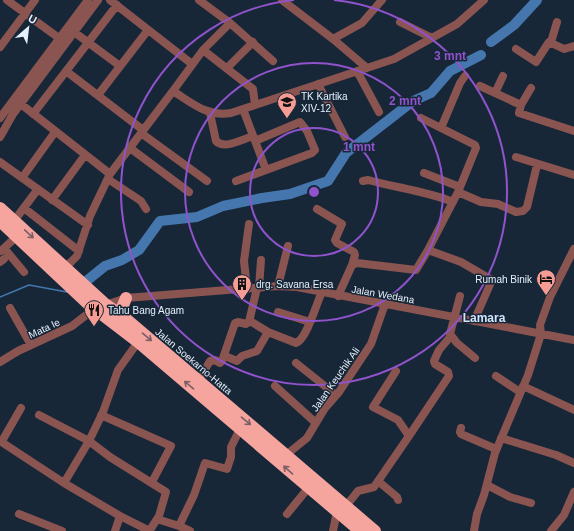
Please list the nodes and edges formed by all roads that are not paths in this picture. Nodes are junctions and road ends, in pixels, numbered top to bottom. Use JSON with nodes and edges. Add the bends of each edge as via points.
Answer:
{"nodes":[{"id":1,"x":7,"y":0,"type":"edge"},
{"id":2,"x":35,"y":0,"type":"edge"},
{"id":3,"x":88,"y":0,"type":"edge"},
{"id":4,"x":98,"y":0,"type":"edge"},
{"id":5,"x":199,"y":0,"type":"edge"},
{"id":6,"x":382,"y":0,"type":"edge"},
{"id":7,"x":484,"y":0,"type":"edge"},
{"id":8,"x":287,"y":1,"type":"edge"},
{"id":9,"x":114,"y":3,"type":"edge"},
{"id":10,"x":26,"y":13,"type":"junction"},
{"id":11,"x":230,"y":22,"type":"junction"},
{"id":12,"x":400,"y":22,"type":"dead end"},
{"id":13,"x":557,"y":22,"type":"dead end"},
{"id":14,"x":148,"y":30,"type":"junction"},
{"id":15,"x":74,"y":32,"type":"junction"},
{"id":16,"x":432,"y":38,"type":"junction"},
{"id":17,"x":333,"y":39,"type":"junction"},
{"id":18,"x":63,"y":40,"type":"junction"},
{"id":19,"x":88,"y":42,"type":"junction"},
{"id":20,"x":253,"y":42,"type":"junction"},
{"id":21,"x":551,"y":42,"type":"junction"},
{"id":22,"x":574,"y":46,"type":"edge"},
{"id":23,"x":0,"y":47,"type":"edge"},
{"id":24,"x":516,"y":49,"type":"dead end"},
{"id":25,"x":203,"y":50,"type":"junction"},
{"id":26,"x":273,"y":61,"type":"dead end"},
{"id":27,"x":192,"y":64,"type":"junction"},
{"id":28,"x":120,"y":66,"type":"junction"},
{"id":29,"x":227,"y":68,"type":"junction"},
{"id":30,"x":367,"y":68,"type":"junction"},
{"id":31,"x":66,"y":71,"type":"junction"},
{"id":32,"x":357,"y":71,"type":"junction"},
{"id":33,"x":465,"y":76,"type":"dead end"},
{"id":34,"x":503,"y":76,"type":"dead end"},
{"id":35,"x":318,"y":84,"type":"junction"},
{"id":36,"x":480,"y":86,"type":"dead end"},
{"id":37,"x":531,"y":88,"type":"dead end"},
{"id":38,"x":173,"y":91,"type":"junction"},
{"id":39,"x":495,"y":93,"type":"junction"},
{"id":40,"x":98,"y":95,"type":"junction"},
{"id":41,"x":17,"y":101,"type":"junction"},
{"id":42,"x":255,"y":105,"type":"junction"},
{"id":43,"x":521,"y":105,"type":"junction"},
{"id":44,"x":243,"y":109,"type":"junction"},
{"id":45,"x":380,"y":112,"type":"dead end"},
{"id":46,"x":210,"y":113,"type":"junction"},
{"id":47,"x":33,"y":114,"type":"junction"},
{"id":48,"x":0,"y":118,"type":"edge"},
{"id":49,"x":421,"y":118,"type":"dead end"},
{"id":50,"x":441,"y":128,"type":"junction"},
{"id":51,"x":142,"y":131,"type":"junction"},
{"id":52,"x":574,"y":131,"type":"edge"},
{"id":53,"x":55,"y":132,"type":"junction"},
{"id":54,"x":345,"y":136,"type":"dead end"},
{"id":55,"x":0,"y":137,"type":"edge"},
{"id":56,"x":254,"y":138,"type":"junction"},
{"id":57,"x":130,"y":148,"type":"junction"},
{"id":58,"x":85,"y":155,"type":"junction"},
{"id":59,"x":516,"y":157,"type":"dead end"},
{"id":60,"x":0,"y":162,"type":"edge"},
{"id":61,"x":537,"y":165,"type":"junction"},
{"id":62,"x":266,"y":170,"type":"junction"},
{"id":63,"x":424,"y":173,"type":"dead end"},
{"id":64,"x":574,"y":175,"type":"edge"},
{"id":65,"x":109,"y":176,"type":"junction"},
{"id":66,"x":22,"y":178,"type":"junction"},
{"id":67,"x":207,"y":181,"type":"dead end"},
{"id":68,"x":236,"y":181,"type":"dead end"},
{"id":69,"x":363,"y":181,"type":"dead end"},
{"id":70,"x":38,"y":189,"type":"junction"},
{"id":71,"x":459,"y":190,"type":"junction"},
{"id":72,"x":188,"y":192,"type":"dead end"},
{"id":73,"x":52,"y":200,"type":"junction"},
{"id":74,"x":453,"y":202,"type":"junction"},
{"id":75,"x":0,"y":208,"type":"edge"},
{"id":76,"x":24,"y":208,"type":"junction"},
{"id":77,"x":146,"y":209,"type":"dead end"},
{"id":78,"x":317,"y":209,"type":"dead end"},
{"id":79,"x":14,"y":220,"type":"junction"},
{"id":80,"x":0,"y":221,"type":"edge"},
{"id":81,"x":249,"y":224,"type":"dead end"},
{"id":82,"x":88,"y":225,"type":"junction"},
{"id":83,"x":16,"y":237,"type":"junction"},
{"id":84,"x":288,"y":246,"type":"dead end"},
{"id":85,"x":574,"y":249,"type":"edge"},
{"id":86,"x":428,"y":250,"type":"junction"},
{"id":87,"x":79,"y":251,"type":"junction"},
{"id":88,"x":2,"y":255,"type":"edge"},
{"id":89,"x":261,"y":260,"type":"dead end"},
{"id":90,"x":352,"y":265,"type":"junction"},
{"id":91,"x":24,"y":272,"type":"dead end"},
{"id":92,"x":64,"y":272,"type":"junction"},
{"id":93,"x":278,"y":286,"type":"junction"},
{"id":94,"x":258,"y":288,"type":"junction"},
{"id":95,"x":247,"y":289,"type":"junction"},
{"id":96,"x":322,"y":292,"type":"junction"},
{"id":97,"x":338,"y":296,"type":"junction"},
{"id":98,"x":460,"y":296,"type":"dead end"},
{"id":99,"x":126,"y":298,"type":"junction"},
{"id":100,"x":385,"y":304,"type":"junction"},
{"id":101,"x":99,"y":307,"type":"junction"},
{"id":102,"x":10,"y":308,"type":"dead end"},
{"id":103,"x":278,"y":312,"type":"dead end"},
{"id":104,"x":453,"y":316,"type":"junction"},
{"id":105,"x":125,"y":318,"type":"junction"},
{"id":106,"x":474,"y":320,"type":"junction"},
{"id":107,"x":250,"y":321,"type":"junction"},
{"id":108,"x":310,"y":322,"type":"junction"},
{"id":109,"x":268,"y":332,"type":"junction"},
{"id":110,"x":540,"y":334,"type":"junction"},
{"id":111,"x":451,"y":336,"type":"junction"},
{"id":112,"x":574,"y":340,"type":"edge"},
{"id":113,"x":138,"y":342,"type":"junction"},
{"id":114,"x":31,"y":345,"type":"junction"},
{"id":115,"x":225,"y":356,"type":"junction"},
{"id":116,"x":475,"y":358,"type":"dead end"},
{"id":117,"x":0,"y":362,"type":"edge"},
{"id":118,"x":296,"y":363,"type":"dead end"},
{"id":119,"x":396,"y":371,"type":"dead end"},
{"id":120,"x":496,"y":376,"type":"dead end"},
{"id":121,"x":198,"y":381,"type":"junction"},
{"id":122,"x":275,"y":386,"type":"dead end"},
{"id":123,"x":521,"y":389,"type":"junction"},
{"id":124,"x":336,"y":395,"type":"junction"},
{"id":125,"x":21,"y":408,"type":"dead end"},
{"id":126,"x":574,"y":410,"type":"edge"},
{"id":127,"x":39,"y":415,"type":"dead end"},
{"id":128,"x":102,"y":415,"type":"junction"},
{"id":129,"x":316,"y":422,"type":"junction"},
{"id":130,"x":240,"y":428,"type":"junction"},
{"id":131,"x":461,"y":428,"type":"dead end"},
{"id":132,"x":409,"y":436,"type":"junction"},
{"id":133,"x":501,"y":438,"type":"junction"},
{"id":134,"x":1,"y":441,"type":"edge"},
{"id":135,"x":89,"y":441,"type":"junction"},
{"id":136,"x":496,"y":449,"type":"junction"},
{"id":137,"x":286,"y":456,"type":"junction"},
{"id":138,"x":574,"y":463,"type":"edge"},
{"id":139,"x":378,"y":481,"type":"junction"},
{"id":140,"x":152,"y":482,"type":"junction"},
{"id":141,"x":64,"y":483,"type":"junction"},
{"id":142,"x":487,"y":485,"type":"junction"},
{"id":143,"x":308,"y":487,"type":"junction"},
{"id":144,"x":574,"y":492,"type":"edge"},
{"id":145,"x":398,"y":500,"type":"dead end"},
{"id":146,"x":531,"y":503,"type":"dead end"},
{"id":147,"x":342,"y":509,"type":"junction"},
{"id":148,"x":19,"y":514,"type":"dead end"},
{"id":149,"x":287,"y":514,"type":"dead end"},
{"id":150,"x":120,"y":516,"type":"junction"},
{"id":151,"x":157,"y":519,"type":"junction"},
{"id":152,"x":179,"y":526,"type":"junction"},
{"id":153,"x":62,"y":531,"type":"edge"},
{"id":154,"x":115,"y":531,"type":"edge"},
{"id":155,"x":150,"y":531,"type":"edge"},
{"id":156,"x":190,"y":531,"type":"edge"},
{"id":157,"x":333,"y":531,"type":"edge"},
{"id":158,"x":360,"y":531,"type":"edge"},
{"id":159,"x":375,"y":531,"type":"edge"},
{"id":160,"x":474,"y":531,"type":"edge"},
{"id":161,"x":551,"y":531,"type":"edge"}],
"edges":[{"from":1,"to":10,"type":"street"},
{"from":2,"to":10,"type":"street"},
{"from":3,"to":18,"type":"street"},
{"from":4,"to":15,"type":"street"},
{"from":5,"to":11,"type":"street"},
{"from":6,"to":17,"type":"street","via":[[362,23]]},
{"from":7,"to":16,"type":"street","via":[[466,17]]},
{"from":8,"to":17,"type":"street"},
{"from":9,"to":14,"type":"street"},
{"from":9,"to":19,"type":"street"},
{"from":10,"to":18,"type":"street"},
{"from":10,"to":23,"type":"street"},
{"from":11,"to":20,"type":"street"},
{"from":11,"to":25,"type":"street"},
{"from":12,"to":16,"type":"street"},
{"from":13,"to":21,"type":"street"},
{"from":14,"to":27,"type":"street"},
{"from":14,"to":28,"type":"street"},
{"from":15,"to":18,"type":"street"},
{"from":15,"to":19,"type":"street"},
{"from":16,"to":30,"type":"street","via":[[394,59]]},
{"from":17,"to":30,"type":"street"},
{"from":18,"to":41,"type":"street"},
{"from":19,"to":28,"type":"street"},
{"from":19,"to":31,"type":"street"},
{"from":20,"to":26,"type":"street"},
{"from":20,"to":29,"type":"street"},
{"from":21,"to":22,"type":"street","via":[[564,49]]},
{"from":21,"to":24,"type":"street","via":[[536,62]]},
{"from":25,"to":27,"type":"street"},
{"from":25,"to":29,"type":"street"},
{"from":27,"to":38,"type":"street"},
{"from":28,"to":40,"type":"street"},
{"from":29,"to":42,"type":"street","via":[[253,89]]},
{"from":30,"to":32,"type":"street"},
{"from":31,"to":40,"type":"street"},
{"from":31,"to":47,"type":"street"},
{"from":32,"to":35,"type":"street"},
{"from":32,"to":45,"type":"street"},
{"from":33,"to":50,"type":"street"},
{"from":34,"to":39,"type":"street"},
{"from":35,"to":42,"type":"street"},
{"from":35,"to":54,"type":"street"},
{"from":36,"to":39,"type":"street"},
{"from":37,"to":43,"type":"street"},
{"from":38,"to":46,"type":"street"},
{"from":38,"to":51,"type":"street"},
{"from":39,"to":43,"type":"street"},
{"from":40,"to":51,"type":"street"},
{"from":41,"to":47,"type":"street"},
{"from":41,"to":48,"type":"street"},
{"from":41,"to":55,"type":"street"},
{"from":42,"to":44,"type":"street"},
{"from":43,"to":52,"type":"street","via":[[518,112],[522,115]]},
{"from":44,"to":46,"type":"street","via":[[222,114]]},
{"from":44,"to":56,"type":"street"},
{"from":46,"to":56,"type":"street","via":[[216,141],[219,144]]},
{"from":47,"to":53,"type":"street"},
{"from":49,"to":50,"type":"street"},
{"from":50,"to":71,"type":"street","via":[[476,146]]},
{"from":51,"to":57,"type":"street"},
{"from":51,"to":67,"type":"street"},
{"from":53,"to":58,"type":"street"},
{"from":53,"to":66,"type":"street"},
{"from":56,"to":62,"type":"street"},
{"from":56,"to":62,"type":"street","via":[[300,122],[314,147],[312,153]]},
{"from":57,"to":65,"type":"street"},
{"from":57,"to":72,"type":"street"},
{"from":58,"to":65,"type":"street"},
{"from":58,"to":73,"type":"street"},
{"from":59,"to":61,"type":"street"},
{"from":60,"to":66,"type":"street"},
{"from":61,"to":64,"type":"street"},
{"from":61,"to":71,"type":"street","via":[[527,207],[523,212],[481,202]]},
{"from":62,"to":68,"type":"street"},
{"from":63,"to":71,"type":"street"},
{"from":65,"to":77,"type":"street","via":[[141,201]]},
{"from":65,"to":82,"type":"street"},
{"from":66,"to":70,"type":"street"},
{"from":69,"to":74,"type":"street","via":[[419,191]]},
{"from":70,"to":73,"type":"street"},
{"from":70,"to":76,"type":"street"},
{"from":71,"to":74,"type":"street"},
{"from":73,"to":82,"type":"street"},
{"from":74,"to":86,"type":"street"},
{"from":75,"to":79,"type":"highway","name":"Jalan Soekarno-Hatta"},
{"from":76,"to":79,"type":"street"},
{"from":76,"to":87,"type":"street"},
{"from":78,"to":90,"type":"street","via":[[342,224],[335,240],[354,252]]},
{"from":79,"to":92,"type":"highway","name":"Jalan Soekarno-Hatta","one_way":true},
{"from":80,"to":83,"type":"highway","name":"Jalan Soekarno-Hatta"},
{"from":81,"to":95,"type":"street","via":[[244,261]]},
{"from":82,"to":87,"type":"street"},
{"from":83,"to":88,"type":"street"},
{"from":83,"to":92,"type":"highway","name":"Jalan Soekarno-Hatta"},
{"from":84,"to":93,"type":"street"},
{"from":85,"to":110,"type":"street","via":[[550,297],[540,325]]},
{"from":86,"to":90,"type":"street","via":[[414,270],[362,263]]},
{"from":86,"to":106,"type":"street","via":[[461,262],[492,280]]},
{"from":87,"to":92,"type":"street"},
{"from":88,"to":91,"type":"street"},
{"from":89,"to":94,"type":"street"},
{"from":90,"to":97,"type":"street"},
{"from":92,"to":101,"type":"highway","name":"Jalan Soekarno-Hatta"},
{"from":93,"to":94,"type":"street","name":"Jalan Wedana"},
{"from":93,"to":96,"type":"street","name":"Jalan Wedana"},
{"from":94,"to":95,"type":"street","name":"Jalan Wedana"},
{"from":94,"to":107,"type":"street"},
{"from":95,"to":99,"type":"street","name":"Jalan Wedana"},
{"from":96,"to":97,"type":"street","name":"Jalan Wedana"},
{"from":96,"to":108,"type":"street"},
{"from":97,"to":100,"type":"street","name":"Jalan Wedana"},
{"from":98,"to":104,"type":"street"},
{"from":99,"to":101,"type":"street","name":"Jalan Wedana"},
{"from":99,"to":105,"type":"highway","via":[[122,308]]},
{"from":100,"to":104,"type":"street","name":"Jalan Wedana"},
{"from":100,"to":124,"type":"street","name":"Jalan Keuchik Ali","via":[[371,344]]},
{"from":101,"to":105,"type":"highway","name":"Jalan Soekarno-Hatta"},
{"from":101,"to":113,"type":"highway","name":"Jalan Soekarno-Hatta"},
{"from":101,"to":114,"type":"street","name":"Mata Ie","via":[[72,326]]},
{"from":102,"to":114,"type":"street"},
{"from":103,"to":108,"type":"street"},
{"from":104,"to":106,"type":"street","name":"Jalan Wedana"},
{"from":104,"to":111,"type":"street"},
{"from":105,"to":121,"type":"highway","name":"Jalan Soekarno-Hatta","one_way":true},
{"from":106,"to":110,"type":"street","name":"Jalan Wedana"},
{"from":107,"to":109,"type":"street"},
{"from":107,"to":115,"type":"street","via":[[246,324],[235,323]]},
{"from":108,"to":109,"type":"street","via":[[300,341],[296,343]]},
{"from":109,"to":115,"type":"street","via":[[257,351],[242,356],[237,361]]},
{"from":110,"to":112,"type":"street","name":"Jalan Wedana"},
{"from":110,"to":123,"type":"street"},
{"from":111,"to":116,"type":"street"},
{"from":111,"to":132,"type":"street","via":[[439,350],[434,361],[448,372],[449,376]]},
{"from":113,"to":128,"type":"street","via":[[118,370]]},
{"from":130,"to":113,"type":"highway","name":"Jalan Soekarno-Hatta","one_way":true},
{"from":114,"to":117,"type":"street","name":"Mata Ie"},
{"from":115,"to":121,"type":"street","via":[[220,363],[210,361]]},
{"from":118,"to":124,"type":"street"},
{"from":119,"to":132,"type":"street","via":[[373,407],[398,420]]},
{"from":120,"to":123,"type":"street"},
{"from":121,"to":137,"type":"highway","name":"Jalan Soekarno-Hatta","one_way":true},
{"from":122,"to":129,"type":"street"},
{"from":123,"to":126,"type":"street"},
{"from":123,"to":133,"type":"street"},
{"from":124,"to":129,"type":"street","name":"Jalan Keuchik Ali"},
{"from":125,"to":134,"type":"street"},
{"from":127,"to":135,"type":"street"},
{"from":128,"to":135,"type":"street"},
{"from":128,"to":140,"type":"street","via":[[171,446]]},
{"from":129,"to":137,"type":"street","name":"Jalan Keuchik Ali","via":[[304,442]]},
{"from":143,"to":130,"type":"highway","name":"Jalan Soekarno-Hatta","one_way":true},
{"from":130,"to":152,"type":"street","via":[[231,447],[227,469],[205,463],[194,495]]},
{"from":131,"to":136,"type":"street","via":[[461,434]]},
{"from":132,"to":139,"type":"street"},
{"from":133,"to":136,"type":"street"},
{"from":133,"to":138,"type":"street"},
{"from":134,"to":141,"type":"street"},
{"from":135,"to":140,"type":"street"},
{"from":135,"to":141,"type":"street"},
{"from":136,"to":142,"type":"street"},
{"from":137,"to":147,"type":"highway","name":"Jalan Soekarno-Hatta"},
{"from":139,"to":145,"type":"street"},
{"from":139,"to":147,"type":"street","via":[[371,489],[358,491]]},
{"from":140,"to":151,"type":"street","via":[[166,494]]},
{"from":141,"to":150,"type":"street"},
{"from":142,"to":146,"type":"street","via":[[510,497]]},
{"from":142,"to":160,"type":"street","via":[[476,514]]},
{"from":143,"to":147,"type":"highway","name":"Jalan Soekarno-Hatta"},
{"from":143,"to":149,"type":"street"},
{"from":144,"to":161,"type":"street","via":[[564,516]]},
{"from":147,"to":157,"type":"street"},
{"from":147,"to":158,"type":"highway","name":"Jalan Soekarno-Hatta"},
{"from":147,"to":159,"type":"highway","name":"Jalan Soekarno-Hatta"},
{"from":148,"to":153,"type":"street"},
{"from":150,"to":154,"type":"street"},
{"from":150,"to":155,"type":"street"},
{"from":151,"to":152,"type":"street"},
{"from":151,"to":155,"type":"street"},
{"from":152,"to":156,"type":"street"}]}
